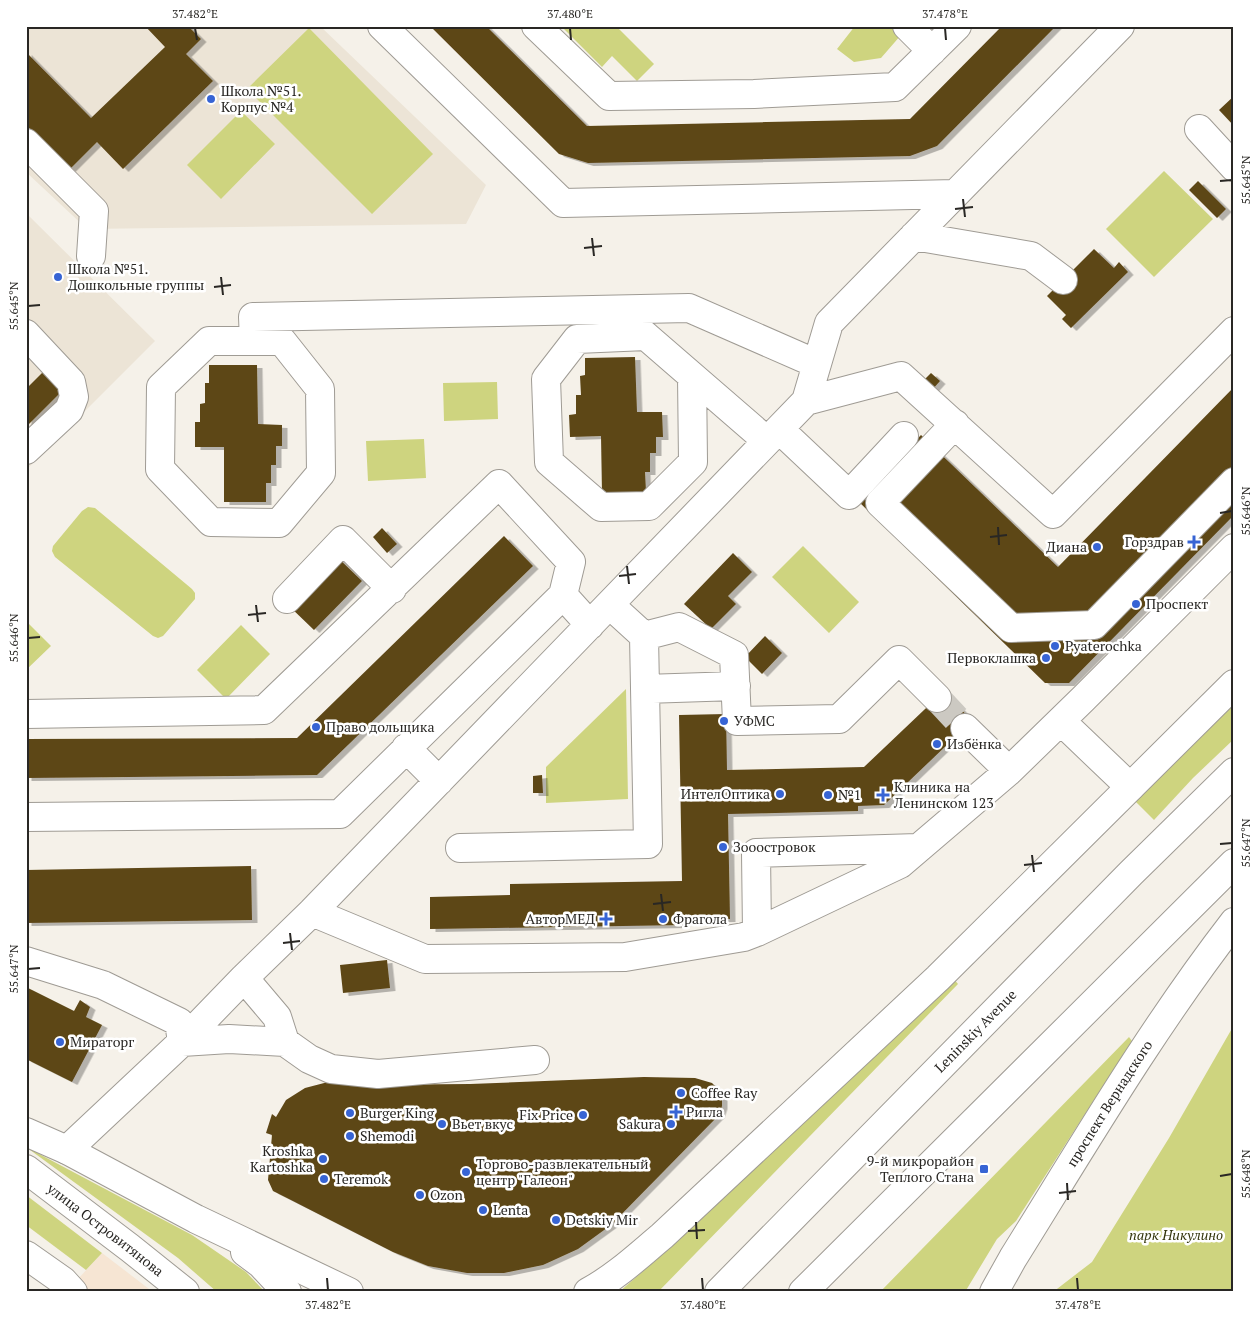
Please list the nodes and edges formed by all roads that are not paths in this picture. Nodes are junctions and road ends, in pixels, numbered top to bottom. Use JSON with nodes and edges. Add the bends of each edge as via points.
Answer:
{"nodes":[{"id":1,"x":382,"y":26,"type":"edge"},
{"id":2,"x":536,"y":26,"type":"edge"},
{"id":3,"x":907,"y":26,"type":"edge"},
{"id":4,"x":957,"y":26,"type":"edge"},
{"id":5,"x":1120,"y":26,"type":"edge"},
{"id":6,"x":932,"y":50,"type":"junction"},
{"id":7,"x":1198,"y":129,"type":"dead end"},
{"id":8,"x":26,"y":142,"type":"edge"},
{"id":9,"x":1234,"y":167,"type":"edge"},
{"id":10,"x":955,"y":194,"type":"junction"},
{"id":11,"x":914,"y":236,"type":"junction"},
{"id":12,"x":91,"y":256,"type":"dead end"},
{"id":13,"x":1063,"y":280,"type":"dead end"},
{"id":14,"x":614,"y":309,"type":"junction"},
{"id":15,"x":1234,"y":331,"type":"edge"},
{"id":16,"x":26,"y":334,"type":"edge"},
{"id":17,"x":646,"y":336,"type":"junction"},
{"id":18,"x":254,"y":341,"type":"junction"},
{"id":19,"x":817,"y":364,"type":"junction"},
{"id":20,"x":692,"y":376,"type":"junction"},
{"id":21,"x":806,"y":401,"type":"junction"},
{"id":22,"x":954,"y":424,"type":"junction"},
{"id":23,"x":773,"y":435,"type":"junction"},
{"id":24,"x":904,"y":436,"type":"dead end"},
{"id":25,"x":26,"y":450,"type":"edge"},
{"id":26,"x":1234,"y":482,"type":"edge"},
{"id":27,"x":1234,"y":548,"type":"edge"},
{"id":28,"x":392,"y":589,"type":"junction"},
{"id":29,"x":563,"y":595,"type":"junction"},
{"id":30,"x":287,"y":599,"type":"dead end"},
{"id":31,"x":610,"y":605,"type":"junction"},
{"id":32,"x":590,"y":624,"type":"junction"},
{"id":33,"x":644,"y":636,"type":"junction"},
{"id":34,"x":1234,"y":684,"type":"edge"},
{"id":35,"x":736,"y":686,"type":"junction"},
{"id":36,"x":645,"y":689,"type":"junction"},
{"id":37,"x":937,"y":698,"type":"tunnel mouth"},
{"id":38,"x":26,"y":714,"type":"edge"},
{"id":39,"x":1061,"y":721,"type":"junction"},
{"id":40,"x":965,"y":728,"type":"tunnel mouth"},
{"id":41,"x":406,"y":748,"type":"junction"},
{"id":42,"x":1009,"y":771,"type":"junction"},
{"id":43,"x":1234,"y":772,"type":"edge"},
{"id":44,"x":439,"y":781,"type":"junction"},
{"id":45,"x":1130,"y":787,"type":"junction"},
{"id":46,"x":26,"y":817,"type":"edge"},
{"id":47,"x":460,"y":848,"type":"dead end"},
{"id":48,"x":918,"y":848,"type":"junction"},
{"id":49,"x":1234,"y":863,"type":"edge"},
{"id":50,"x":312,"y":912,"type":"junction"},
{"id":51,"x":1234,"y":922,"type":"edge"},
{"id":52,"x":757,"y":932,"type":"junction"},
{"id":53,"x":26,"y":961,"type":"edge"},
{"id":54,"x":244,"y":978,"type":"junction"},
{"id":55,"x":182,"y":1042,"type":"junction"},
{"id":56,"x":285,"y":1042,"type":"junction"},
{"id":57,"x":534,"y":1060,"type":"dead end"},
{"id":58,"x":26,"y":1132,"type":"edge"},
{"id":59,"x":67,"y":1150,"type":"junction"},
{"id":60,"x":26,"y":1169,"type":"edge"},
{"id":61,"x":196,"y":1218,"type":"junction"},
{"id":62,"x":26,"y":1255,"type":"edge"},
{"id":63,"x":74,"y":1292,"type":"edge"},
{"id":64,"x":184,"y":1292,"type":"edge"},
{"id":65,"x":287,"y":1292,"type":"edge"},
{"id":66,"x":349,"y":1292,"type":"edge"},
{"id":67,"x":588,"y":1292,"type":"edge"},
{"id":68,"x":719,"y":1292,"type":"edge"},
{"id":69,"x":803,"y":1292,"type":"edge"},
{"id":70,"x":994,"y":1292,"type":"edge"}],
"edges":[{"from":1,"to":10,"type":"main road","via":[[563,203]]},
{"from":2,"to":6,"type":"main road","via":[[608,96],[754,94],[895,87]]},
{"from":3,"to":6,"type":"main road"},
{"from":4,"to":6,"type":"main road"},
{"from":5,"to":10,"type":"main road"},
{"from":7,"to":9,"type":"main road"},
{"from":8,"to":12,"type":"main road","via":[[94,211]]},
{"from":10,"to":11,"type":"main road"},
{"from":11,"to":13,"type":"main road","via":[[1031,256]]},
{"from":11,"to":19,"type":"main road","via":[[829,323]]},
{"from":14,"to":17,"type":"main road"},
{"from":14,"to":18,"type":"main road","via":[[253,317]]},
{"from":14,"to":19,"type":"main road","via":[[690,308]]},
{"from":15,"to":22,"type":"main road","via":[[1053,514]]},
{"from":16,"to":25,"type":"main road","via":[[72,382],[74,397],[69,410]]},
{"from":17,"to":20,"type":"main road"},
{"from":17,"to":20,"type":"main road","via":[[577,339],[546,379],[550,462],[601,507],[648,506],[693,462]]},
{"from":18,"to":18,"type":"main road","via":[[209,341],[161,387],[160,470],[211,522],[279,523],[321,474],[320,389],[282,341]]},
{"from":19,"to":21,"type":"main road"},
{"from":20,"to":23,"type":"main road"},
{"from":21,"to":22,"type":"main road","via":[[901,376]]},
{"from":21,"to":23,"type":"main road"},
{"from":22,"to":26,"type":"main road","via":[[880,503],[1011,628],[1094,625]]},
{"from":23,"to":24,"type":"main road","via":[[849,495]]},
{"from":23,"to":31,"type":"main road"},
{"from":27,"to":39,"type":"main road"},
{"from":28,"to":29,"type":"main road","via":[[498,484],[571,562]]},
{"from":28,"to":30,"type":"main road","via":[[343,540]]},
{"from":28,"to":38,"type":"main road","via":[[264,710]]},
{"from":29,"to":32,"type":"main road"},
{"from":29,"to":41,"type":"main road"},
{"from":31,"to":32,"type":"main road"},
{"from":31,"to":33,"type":"main road"},
{"from":32,"to":44,"type":"main road"},
{"from":33,"to":35,"type":"main road","via":[[679,627],[734,655]]},
{"from":33,"to":36,"type":"main road"},
{"from":34,"to":45,"type":"main road"},
{"from":35,"to":36,"type":"main road"},
{"from":35,"to":37,"type":"main road","via":[[738,721],[839,719],[898,660]]},
{"from":36,"to":47,"type":"main road","via":[[648,844]]},
{"from":39,"to":42,"type":"main road"},
{"from":39,"to":45,"type":"main road"},
{"from":40,"to":42,"type":"main road"},
{"from":41,"to":44,"type":"main road"},
{"from":41,"to":46,"type":"main road","via":[[340,814]]},
{"from":42,"to":48,"type":"main road"},
{"from":43,"to":68,"type":"main road","name":"Leninskiy Avenue"},
{"from":44,"to":50,"type":"main road"},
{"from":45,"to":67,"type":"main road","via":[[938,978],[621,1271]]},
{"from":48,"to":52,"type":"main road","via":[[900,864]]},
{"from":48,"to":52,"type":"main road","via":[[756,853]]},
{"from":49,"to":69,"type":"main road"},
{"from":50,"to":52,"type":"main road","via":[[425,959],[625,957]]},
{"from":50,"to":54,"type":"main road"},
{"from":51,"to":70,"type":"main road","name":"проспект Вернадского","via":[[1165,1016]]},
{"from":53,"to":55,"type":"main road","via":[[103,985],[179,1022]]},
{"from":54,"to":55,"type":"main road"},
{"from":54,"to":56,"type":"main road","via":[[277,1017]]},
{"from":55,"to":56,"type":"main road","via":[[229,1039]]},
{"from":55,"to":59,"type":"main road"},
{"from":56,"to":57,"type":"main road","via":[[332,1069],[378,1074]]},
{"from":58,"to":59,"type":"main road"},
{"from":59,"to":61,"type":"main road"},
{"from":60,"to":64,"type":"main road","name":"улица Островитянова"},
{"from":61,"to":65,"type":"main road","via":[[261,1264]]},
{"from":61,"to":66,"type":"main road"},
{"from":62,"to":63,"type":"main road"}]}
